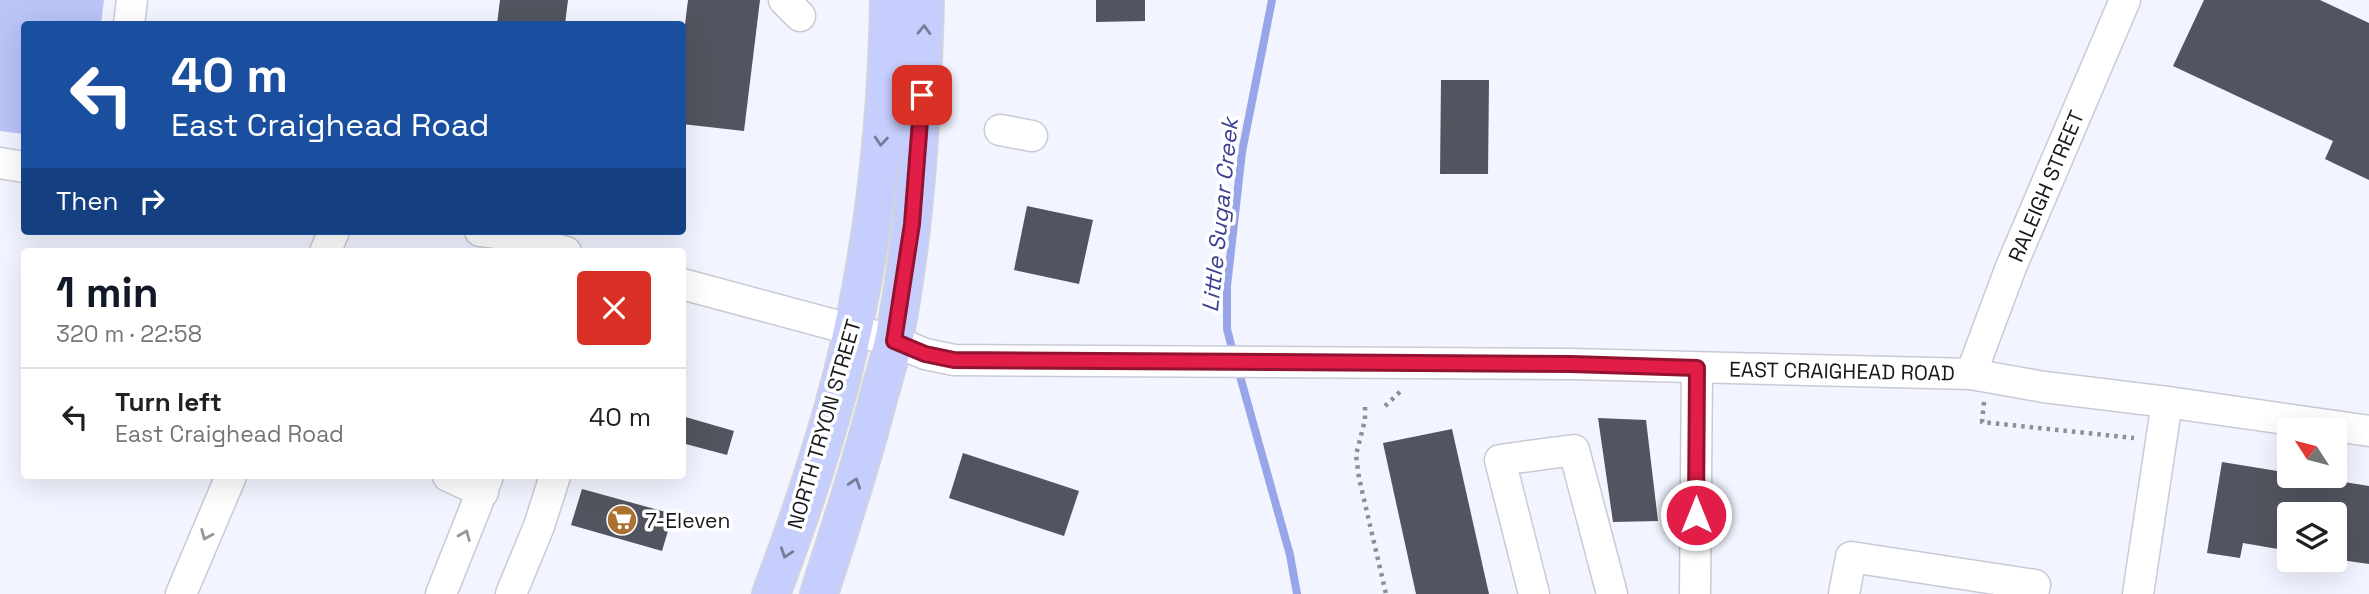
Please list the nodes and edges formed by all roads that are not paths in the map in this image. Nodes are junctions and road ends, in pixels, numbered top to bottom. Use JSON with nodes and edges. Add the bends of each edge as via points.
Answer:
{"nodes":[{"id":1,"x":132,"y":0,"type":"edge"},
{"id":2,"x":889,"y":0,"type":"edge"},
{"id":3,"x":925,"y":0,"type":"edge"},
{"id":4,"x":2125,"y":0,"type":"edge"},
{"id":5,"x":129,"y":21,"type":"edge"},
{"id":6,"x":1000,"y":130,"type":"dead end"},
{"id":7,"x":1032,"y":136,"type":"dead end"},
{"id":8,"x":0,"y":163,"type":"edge"},
{"id":9,"x":21,"y":166,"type":"edge"},
{"id":10,"x":505,"y":235,"type":"edge"},
{"id":11,"x":545,"y":248,"type":"edge"},
{"id":12,"x":686,"y":285,"type":"edge"},
{"id":13,"x":852,"y":330,"type":"junction"},
{"id":14,"x":894,"y":341,"type":"junction"},
{"id":15,"x":1697,"y":368,"type":"junction"},
{"id":16,"x":1978,"y":384,"type":"junction"},
{"id":17,"x":2167,"y":402,"type":"junction"},
{"id":18,"x":2369,"y":431,"type":"edge"},
{"id":19,"x":230,"y":479,"type":"edge"},
{"id":20,"x":462,"y":479,"type":"edge"},
{"id":21,"x":554,"y":479,"type":"edge"},
{"id":22,"x":485,"y":484,"type":"edge"},
{"id":23,"x":181,"y":594,"type":"edge"},
{"id":24,"x":441,"y":594,"type":"edge"},
{"id":25,"x":511,"y":594,"type":"edge"},
{"id":26,"x":771,"y":594,"type":"edge"},
{"id":27,"x":818,"y":594,"type":"edge"},
{"id":28,"x":1534,"y":594,"type":"edge"},
{"id":29,"x":1612,"y":594,"type":"edge"},
{"id":30,"x":1695,"y":594,"type":"edge"},
{"id":31,"x":1844,"y":594,"type":"edge"},
{"id":32,"x":2033,"y":594,"type":"edge"},
{"id":33,"x":2138,"y":594,"type":"edge"}],
"edges":[{"from":1,"to":5,"type":"street"},
{"from":2,"to":13,"type":"main road","name":"NORTH TRYON STREET","one_way":true,"via":[[877,180]]},
{"from":14,"to":3,"type":"main road","name":"NORTH TRYON STREET","one_way":true,"via":[[917,176]]},
{"from":4,"to":16,"type":"street","name":"RALEIGH STREET","via":[[2011,267]]},
{"from":6,"to":7,"type":"street"},
{"from":8,"to":9,"type":"street"},
{"from":10,"to":11,"type":"street"},
{"from":12,"to":13,"type":"street","name":"EAST CRAIGHEAD ROAD"},
{"from":13,"to":14,"type":"street","name":"EAST CRAIGHEAD ROAD"},
{"from":13,"to":26,"type":"main road","name":"NORTH TRYON STREET","one_way":true,"via":[[812,477]]},
{"from":14,"to":15,"type":"street","name":"EAST CRAIGHEAD ROAD","via":[[954,360]]},
{"from":27,"to":14,"type":"main road","name":"NORTH TRYON STREET","one_way":true,"via":[[859,471]]},
{"from":15,"to":16,"type":"street","name":"EAST CRAIGHEAD ROAD"},
{"from":15,"to":30,"type":"street"},
{"from":16,"to":17,"type":"street","name":"EAST CRAIGHEAD ROAD"},
{"from":17,"to":18,"type":"street","name":"EAST CRAIGHEAD ROAD"},
{"from":17,"to":33,"type":"street"},
{"from":19,"to":23,"type":"street","one_way":true},
{"from":20,"to":22,"type":"street"},
{"from":21,"to":25,"type":"street"},
{"from":24,"to":22,"type":"street","one_way":true},
{"from":28,"to":29,"type":"street","via":[[1500,460],[1574,450]]},
{"from":31,"to":32,"type":"street","via":[[1851,556],[2035,584]]}]}
